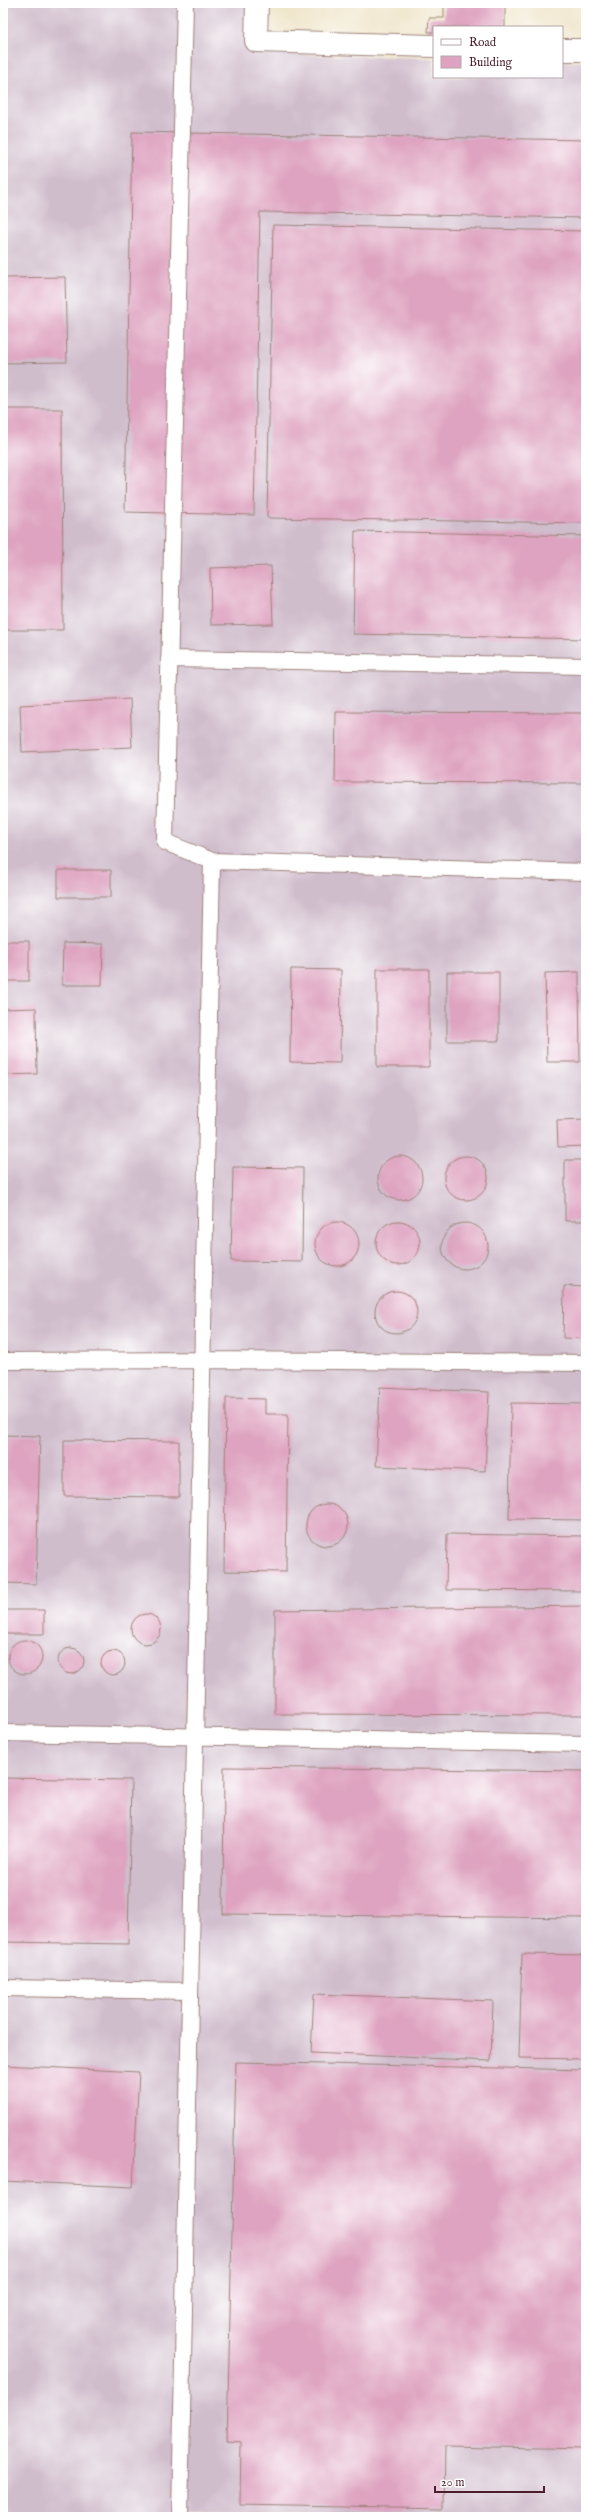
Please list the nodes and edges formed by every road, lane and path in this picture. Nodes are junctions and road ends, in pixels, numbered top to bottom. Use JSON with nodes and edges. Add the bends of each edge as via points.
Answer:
{"nodes":[{"id":1,"x":186,"y":3,"type":"edge"},
{"id":2,"x":257,"y":3,"type":"edge"},
{"id":3,"x":433,"y":46,"type":"edge"},
{"id":4,"x":563,"y":50,"type":"edge"},
{"id":5,"x":586,"y":50,"type":"edge"},
{"id":6,"x":169,"y":659,"type":"junction"},
{"id":7,"x":586,"y":666,"type":"edge"},
{"id":8,"x":212,"y":861,"type":"junction"},
{"id":9,"x":586,"y":872,"type":"edge"},
{"id":10,"x":202,"y":1360,"type":"junction"},
{"id":11,"x":3,"y":1361,"type":"edge"},
{"id":12,"x":586,"y":1363,"type":"edge"},
{"id":13,"x":3,"y":1733,"type":"edge"},
{"id":14,"x":195,"y":1737,"type":"junction"},
{"id":15,"x":586,"y":1744,"type":"edge"},
{"id":16,"x":3,"y":1988,"type":"edge"},
{"id":17,"x":190,"y":1991,"type":"junction"},
{"id":18,"x":180,"y":2517,"type":"edge"}],
"edges":[{"from":1,"to":6,"type":"lane"},
{"from":2,"to":3,"type":"street","via":[[256,41]]},
{"from":4,"to":5,"type":"street"},
{"from":6,"to":7,"type":"lane"},
{"from":6,"to":8,"type":"lane","via":[[165,842]]},
{"from":8,"to":9,"type":"lane"},
{"from":8,"to":10,"type":"lane"},
{"from":10,"to":11,"type":"lane"},
{"from":10,"to":12,"type":"lane"},
{"from":10,"to":14,"type":"lane"},
{"from":13,"to":14,"type":"lane"},
{"from":14,"to":15,"type":"lane"},
{"from":14,"to":17,"type":"lane"},
{"from":16,"to":17,"type":"lane"},
{"from":17,"to":18,"type":"lane"}]}
